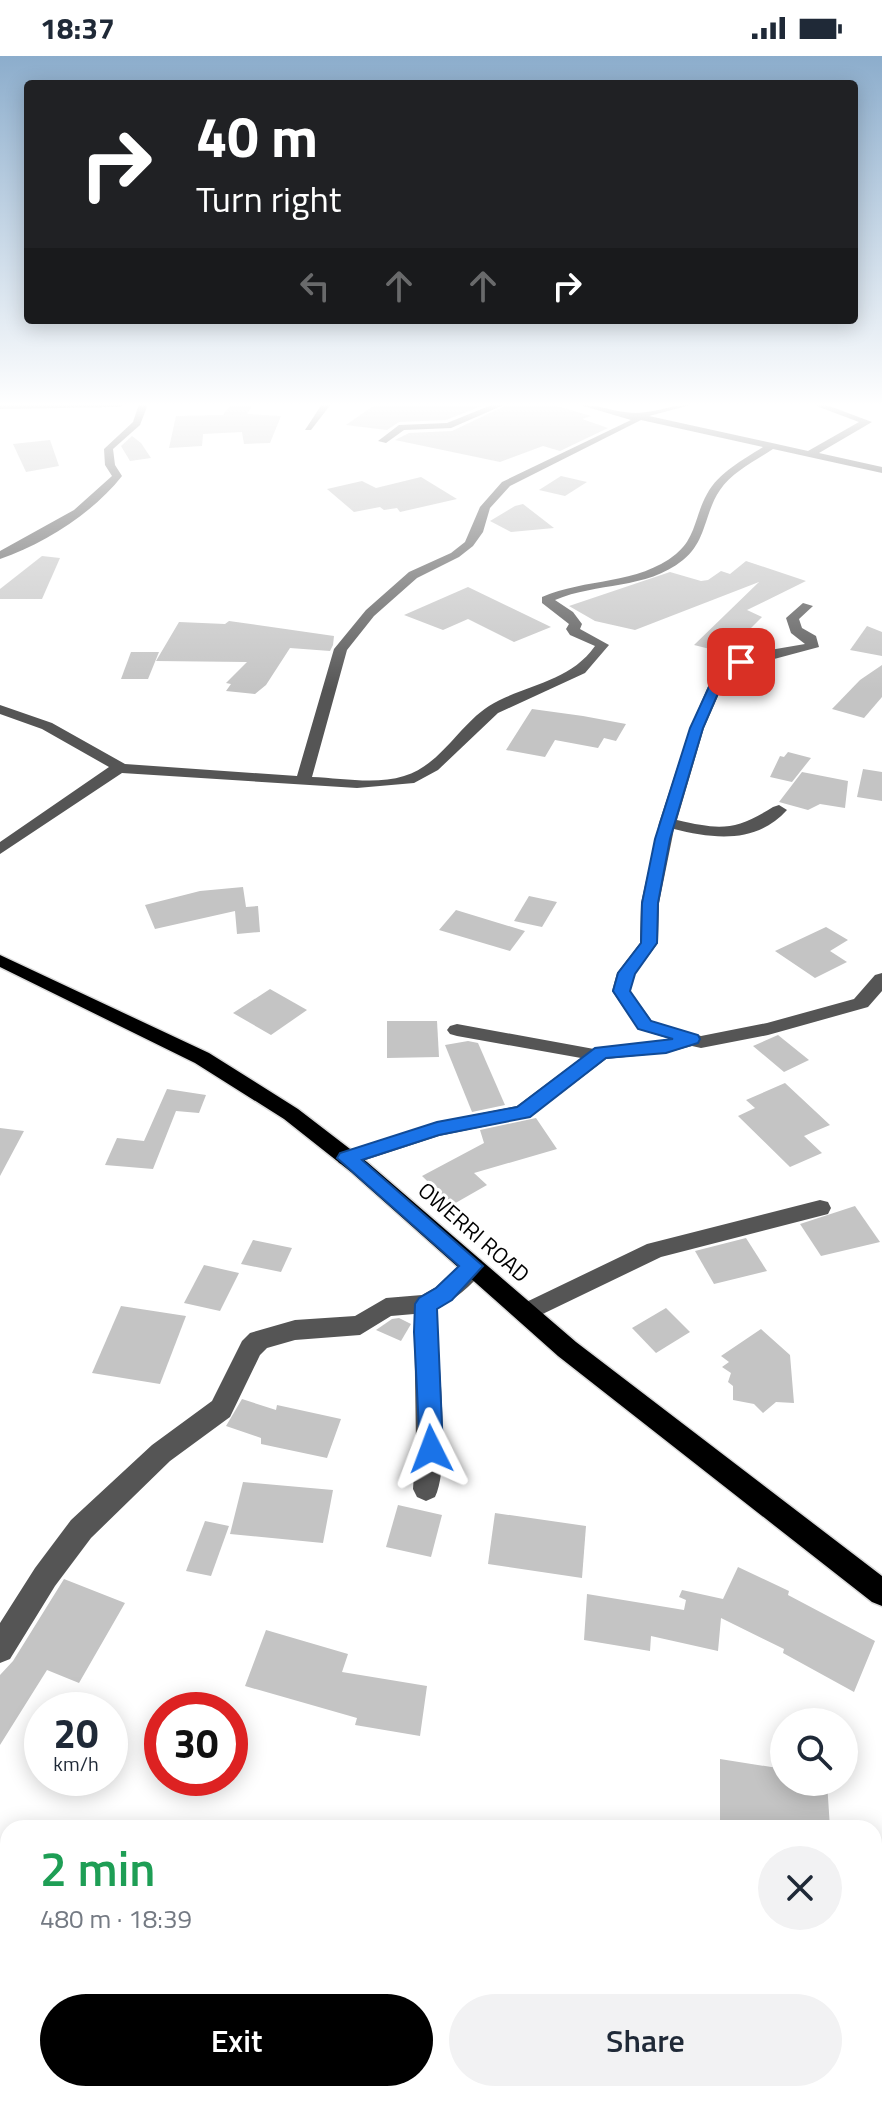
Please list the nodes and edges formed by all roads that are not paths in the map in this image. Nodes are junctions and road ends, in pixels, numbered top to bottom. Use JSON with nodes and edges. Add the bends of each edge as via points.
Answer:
{"nodes":[{"id":1,"x":93,"y":499,"type":"edge"},
{"id":2,"x":492,"y":499,"type":"edge"},
{"id":3,"x":711,"y":499,"type":"edge"},
{"id":4,"x":0,"y":556,"type":"edge"},
{"id":5,"x":807,"y":606,"type":"dead end"},
{"id":6,"x":0,"y":709,"type":"edge"},
{"id":7,"x":122,"y":768,"type":"junction"},
{"id":8,"x":303,"y":781,"type":"junction"},
{"id":9,"x":779,"y":810,"type":"dead end"},
{"id":10,"x":667,"y":823,"type":"junction"},
{"id":11,"x":0,"y":849,"type":"edge"},
{"id":12,"x":0,"y":960,"type":"edge"},
{"id":13,"x":882,"y":979,"type":"edge"},
{"id":14,"x":882,"y":999,"type":"edge"},
{"id":15,"x":861,"y":1003,"type":"junction"},
{"id":16,"x":457,"y":1030,"type":"dead end"},
{"id":17,"x":692,"y":1039,"type":"junction"},
{"id":18,"x":595,"y":1056,"type":"junction"},
{"id":19,"x":347,"y":1158,"type":"junction"},
{"id":20,"x":820,"y":1208,"type":"dead end"},
{"id":21,"x":473,"y":1266,"type":"junction"},
{"id":22,"x":426,"y":1304,"type":"junction"},
{"id":23,"x":526,"y":1313,"type":"junction"},
{"id":24,"x":426,"y":1489,"type":"dead end"},
{"id":25,"x":882,"y":1593,"type":"edge"},
{"id":26,"x":0,"y":1649,"type":"edge"}],
"edges":[{"from":1,"to":4,"type":"street","via":[[70,520]]},
{"from":2,"to":8,"type":"street","via":[[469,544],[404,581],[341,649]]},
{"from":3,"to":8,"type":"street","via":[[697,542],[665,566],[546,600],[569,615],[575,632],[602,645],[575,676],[494,709],[436,766],[407,781]]},
{"from":5,"to":10,"type":"street","via":[[792,618],[812,647],[723,668],[697,728]]},
{"from":6,"to":7,"type":"street","via":[[47,726]]},
{"from":7,"to":8,"type":"street"},
{"from":7,"to":11,"type":"street"},
{"from":9,"to":10,"type":"street","via":[[753,828],[726,835]]},
{"from":10,"to":17,"type":"street","via":[[650,903],[649,943],[626,973],[621,991],[645,1025]]},
{"from":12,"to":19,"type":"main road","name":"OWERRI ROAD","via":[[202,1058],[291,1114]]},
{"from":13,"to":15,"type":"street"},
{"from":14,"to":15,"type":"street"},
{"from":15,"to":17,"type":"street","via":[[768,1029],[701,1042]]},
{"from":16,"to":18,"type":"street"},
{"from":17,"to":18,"type":"street"},
{"from":18,"to":19,"type":"street","via":[[523,1112],[437,1129]]},
{"from":19,"to":21,"type":"main road","name":"OWERRI ROAD"},
{"from":20,"to":23,"type":"street","via":[[655,1250]]},
{"from":21,"to":22,"type":"street"},
{"from":21,"to":23,"type":"main road","name":"OWERRI ROAD"},
{"from":22,"to":24,"type":"street","via":[[431,1449]]},
{"from":22,"to":26,"type":"street","via":[[386,1307],[360,1325],[295,1330],[259,1340],[221,1409],[161,1453],[81,1529]]},
{"from":23,"to":25,"type":"main road","name":"OWERRI ROAD"}]}
